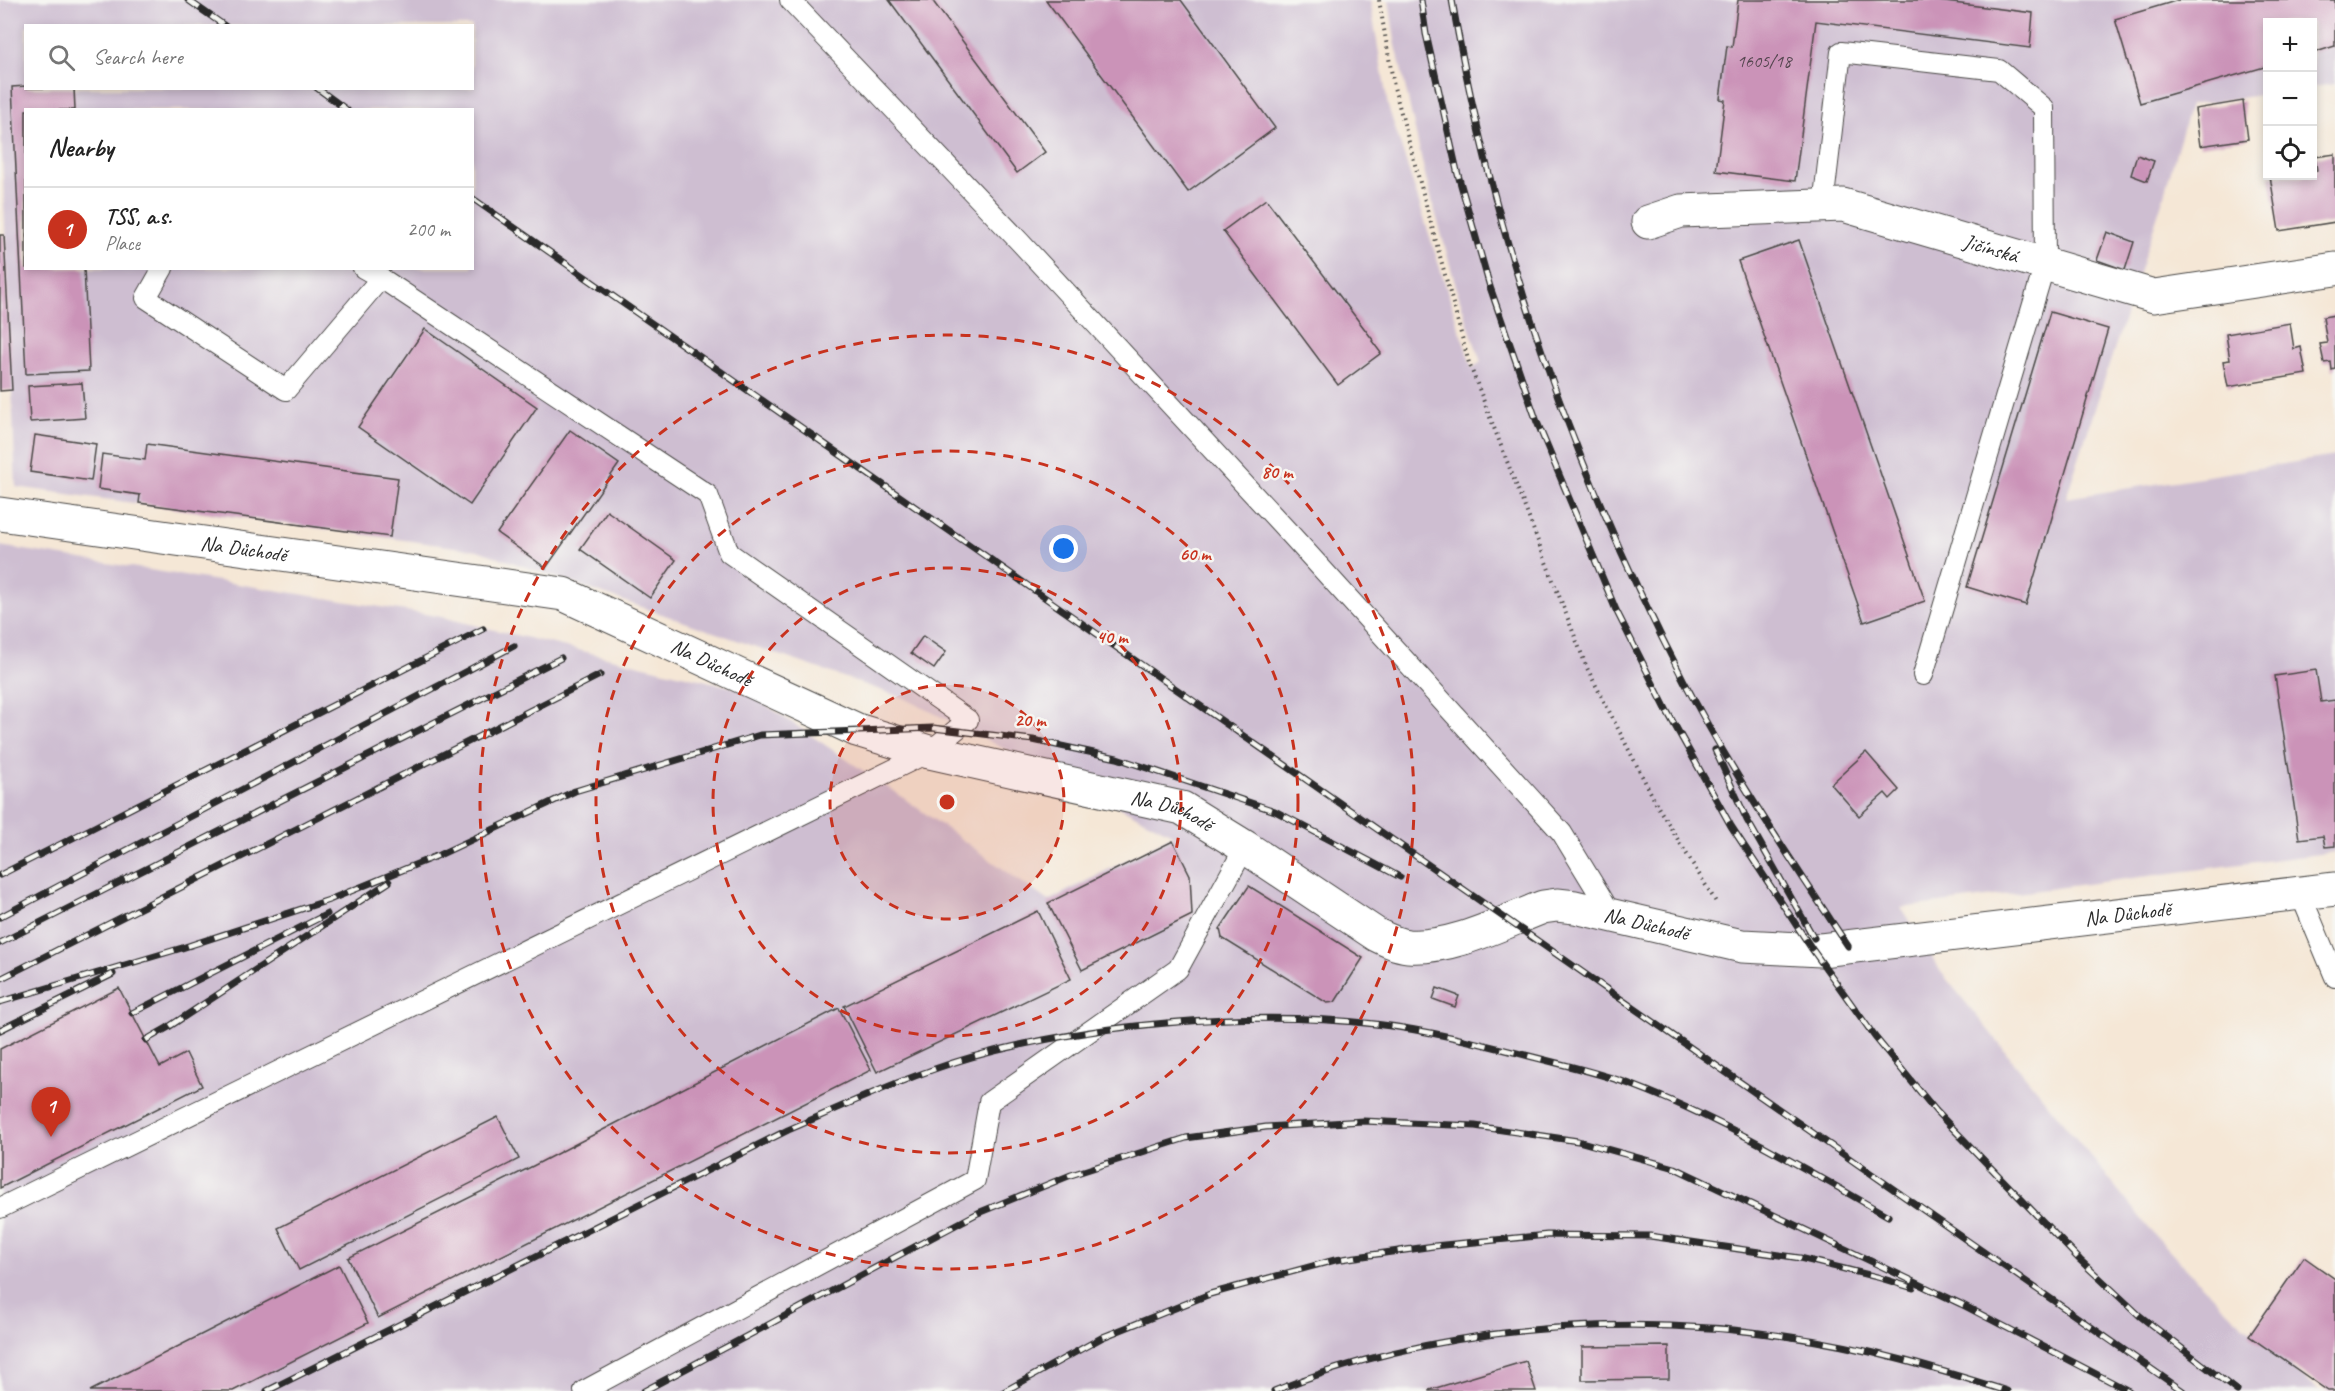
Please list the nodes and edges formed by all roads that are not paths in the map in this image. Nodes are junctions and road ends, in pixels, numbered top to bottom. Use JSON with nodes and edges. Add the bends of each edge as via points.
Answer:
{"nodes":[{"id":1,"x":790,"y":0,"type":"edge"},
{"id":2,"x":1823,"y":206,"type":"junction"},
{"id":3,"x":1648,"y":222,"type":"dead end"},
{"id":4,"x":2045,"y":264,"type":"junction"},
{"id":5,"x":2335,"y":269,"type":"edge"},
{"id":6,"x":162,"y":270,"type":"edge"},
{"id":7,"x":367,"y":270,"type":"edge"},
{"id":8,"x":381,"y":278,"type":"junction"},
{"id":9,"x":0,"y":514,"type":"edge"},
{"id":10,"x":1923,"y":675,"type":"dead end"},
{"id":11,"x":929,"y":752,"type":"junction"},
{"id":12,"x":1245,"y":847,"type":"junction"},
{"id":13,"x":2335,"y":889,"type":"edge"},
{"id":14,"x":2300,"y":893,"type":"junction"},
{"id":15,"x":1612,"y":915,"type":"junction"},
{"id":16,"x":2335,"y":977,"type":"edge"},
{"id":17,"x":0,"y":1208,"type":"edge"},
{"id":18,"x":584,"y":1391,"type":"edge"}],
"edges":[{"from":1,"to":15,"type":"lane","via":[[1075,302],[1562,833]]},
{"from":2,"to":3,"type":"street","name":"Jičínská","via":[[1681,211]]},
{"from":2,"to":4,"type":"street","name":"Jičínská","via":[[1843,205]]},
{"from":2,"to":4,"type":"lane","via":[[1841,51],[1999,69],[2044,108]]},
{"from":4,"to":5,"type":"street","name":"Jičínská","via":[[2154,296]]},
{"from":4,"to":10,"type":"lane"},
{"from":6,"to":8,"type":"lane","via":[[146,298],[286,390]]},
{"from":7,"to":8,"type":"lane"},
{"from":8,"to":11,"type":"lane","via":[[708,495],[729,553],[968,720]]},
{"from":9,"to":11,"type":"street","name":"Na Důchodě","via":[[563,594],[857,730]]},
{"from":11,"to":12,"type":"street","name":"Na Důchodě","via":[[1182,808]]},
{"from":11,"to":17,"type":"lane"},
{"from":12,"to":15,"type":"street","name":"Na Důchodě","via":[[1377,935],[1406,946],[1454,941],[1543,907],[1575,907]]},
{"from":12,"to":18,"type":"lane","via":[[1178,969],[989,1102],[975,1180]]},
{"from":13,"to":14,"type":"street","name":"Na Důchodě"},
{"from":14,"to":15,"type":"street","name":"Na Důchodě","via":[[1821,950],[1743,946]]},
{"from":14,"to":16,"type":"lane"}]}
